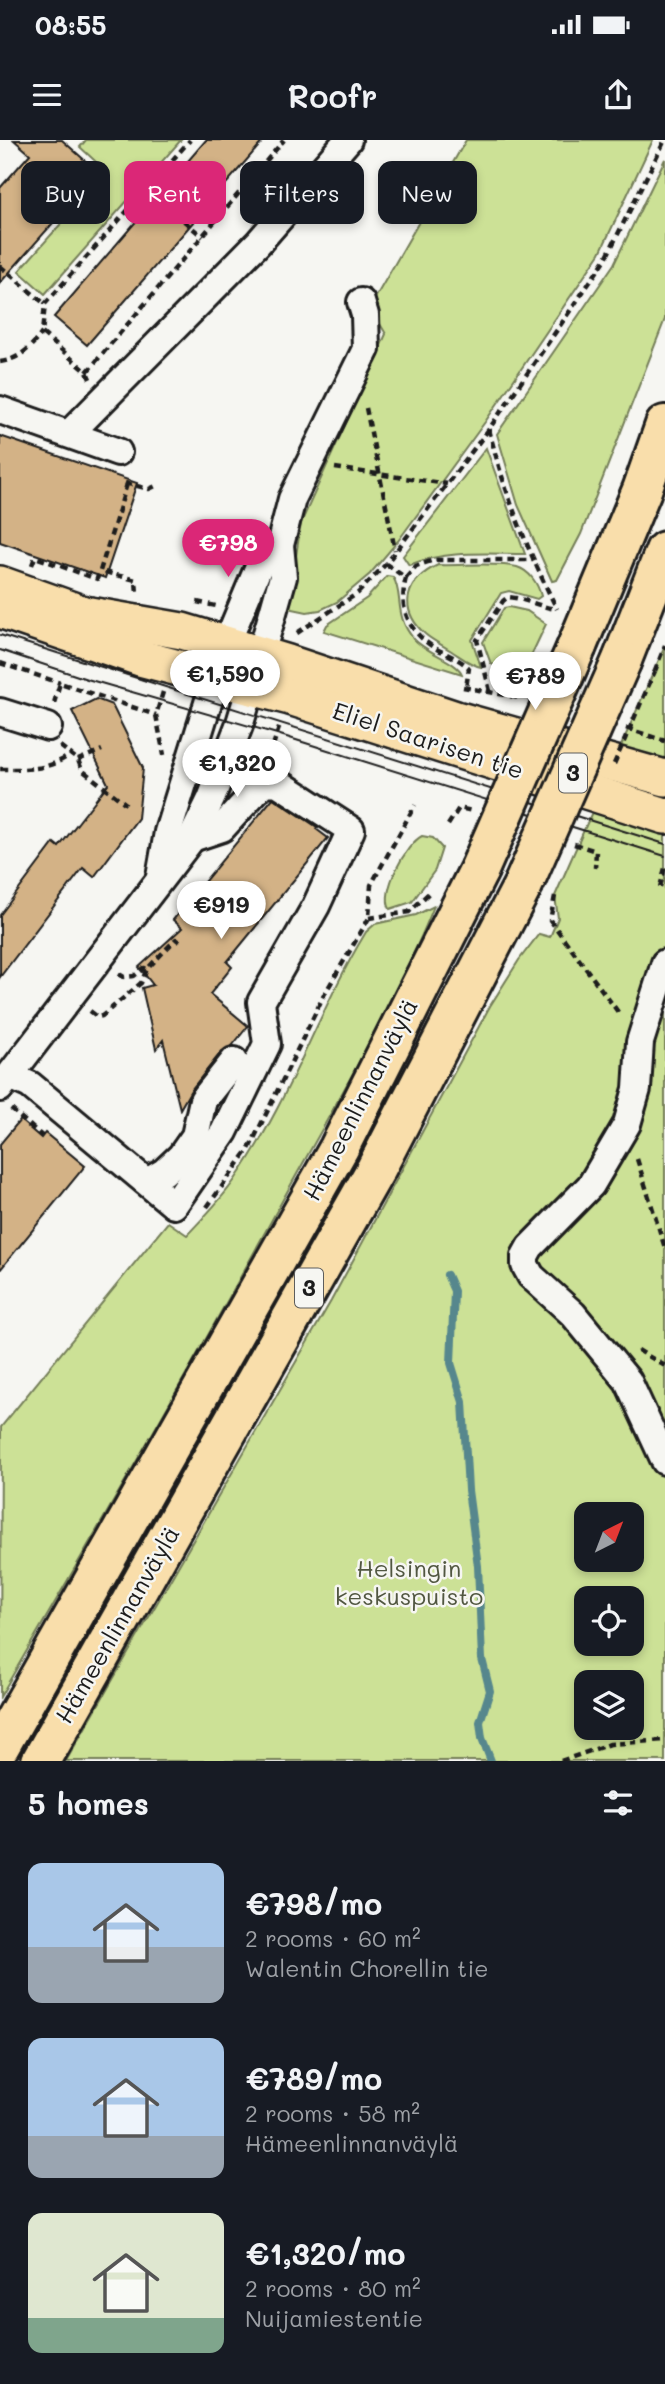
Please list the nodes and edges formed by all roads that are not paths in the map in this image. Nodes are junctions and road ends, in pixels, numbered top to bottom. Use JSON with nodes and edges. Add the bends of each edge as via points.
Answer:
{"nodes":[{"id":1,"x":348,"y":140,"type":"edge"},
{"id":2,"x":360,"y":302,"type":"dead end"},
{"id":3,"x":0,"y":410,"type":"edge"},
{"id":4,"x":665,"y":425,"type":"edge"},
{"id":5,"x":69,"y":434,"type":"junction"},
{"id":6,"x":118,"y":452,"type":"dead end"},
{"id":7,"x":280,"y":545,"type":"junction"},
{"id":8,"x":665,"y":551,"type":"edge"},
{"id":9,"x":15,"y":578,"type":"edge"},
{"id":10,"x":0,"y":610,"type":"edge"},
{"id":11,"x":226,"y":645,"type":"junction"},
{"id":12,"x":260,"y":654,"type":"junction"},
{"id":13,"x":214,"y":678,"type":"junction"},
{"id":14,"x":249,"y":687,"type":"junction"},
{"id":15,"x":0,"y":712,"type":"edge"},
{"id":16,"x":48,"y":727,"type":"road end"},
{"id":17,"x":665,"y":778,"type":"edge"},
{"id":18,"x":665,"y":816,"type":"edge"},
{"id":19,"x":192,"y":838,"type":"junction"},
{"id":20,"x":159,"y":879,"type":"junction"},
{"id":21,"x":665,"y":963,"type":"edge"},
{"id":22,"x":234,"y":1061,"type":"dead end"},
{"id":23,"x":7,"y":1091,"type":"edge"},
{"id":24,"x":147,"y":1182,"type":"junction"},
{"id":25,"x":665,"y":1461,"type":"edge"},
{"id":26,"x":0,"y":1746,"type":"edge"},
{"id":27,"x":41,"y":1761,"type":"edge"}],
"edges":[{"from":1,"to":5,"type":"street","via":[[258,243]]},
{"from":2,"to":7,"type":"street","via":[[365,315],[361,359],[292,499]]},
{"from":3,"to":5,"type":"street"},
{"from":4,"to":26,"type":"highway","name":"Hämeenlinnanväylä","number":"3","bridge":true,"via":[[577,646],[479,870],[339,1148]]},
{"from":5,"to":6,"type":"street"},
{"from":7,"to":11,"type":"street","via":[[259,566]]},
{"from":7,"to":12,"type":"street","via":[[283,577]]},
{"from":8,"to":27,"type":"highway","name":"Hämeenlinnanväylä","number":"3","bridge":true,"via":[[639,666],[539,891]]},
{"from":9,"to":11,"type":"main road","name":"Eliel Saarisen tie","via":[[84,614],[159,626]]},
{"from":10,"to":13,"type":"main road","name":"Eliel Saarisen tie"},
{"from":11,"to":12,"type":"main road","name":"Eliel Saarisen tie"},
{"from":11,"to":13,"type":"street"},
{"from":12,"to":14,"type":"street"},
{"from":12,"to":17,"type":"main road","name":"Eliel Saarisen tie","via":[[456,719]]},
{"from":13,"to":14,"type":"main road","name":"Eliel Saarisen tie"},
{"from":13,"to":20,"type":"street","via":[[168,832]]},
{"from":14,"to":18,"type":"main road","name":"Eliel Saarisen tie"},
{"from":14,"to":19,"type":"street","via":[[228,755]]},
{"from":15,"to":16,"type":"street"},
{"from":19,"to":20,"type":"street"},
{"from":19,"to":24,"type":"street","via":[[222,828],[263,783],[276,782],[351,830],[316,906],[261,1002],[267,1044],[225,1132],[174,1205]]},
{"from":20,"to":23,"type":"street"},
{"from":21,"to":25,"type":"street","via":[[640,1042],[638,1088],[627,1124],[591,1185],[525,1256],[531,1276],[573,1314],[628,1381]]},
{"from":22,"to":24,"type":"street","via":[[203,1100],[195,1136],[181,1156]]},
{"from":23,"to":24,"type":"street","via":[[30,1085]]}]}
